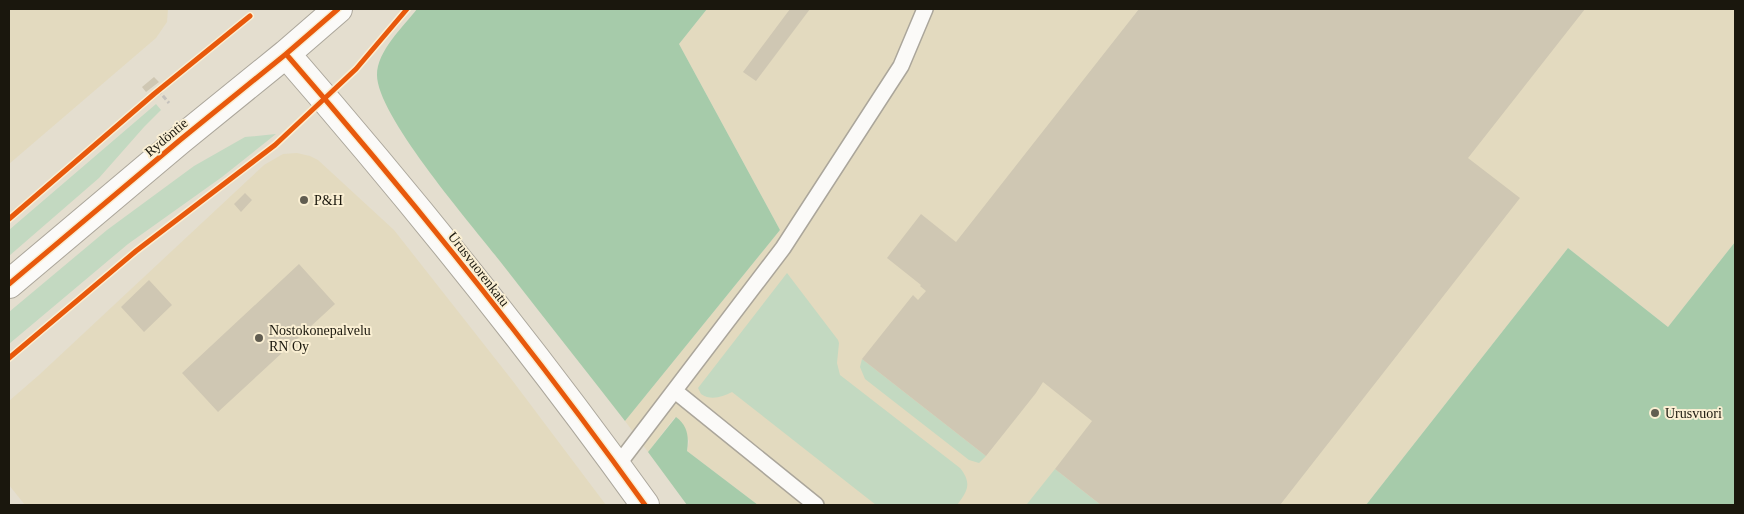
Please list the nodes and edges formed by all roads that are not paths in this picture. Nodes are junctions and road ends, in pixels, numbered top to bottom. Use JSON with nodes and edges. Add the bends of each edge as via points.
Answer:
{"nodes":[{"id":1,"x":338,"y":9,"type":"edge"},
{"id":2,"x":925,"y":9,"type":"edge"},
{"id":3,"x":286,"y":54,"type":"junction"},
{"id":4,"x":9,"y":284,"type":"edge"},
{"id":5,"x":675,"y":391,"type":"junction"},
{"id":6,"x":617,"y":466,"type":"junction"},
{"id":7,"x":646,"y":505,"type":"edge"},
{"id":8,"x":816,"y":505,"type":"edge"}],
"edges":[{"from":1,"to":3,"type":"street","name":"Rydöntie"},
{"from":2,"to":5,"type":"lane","via":[[901,66],[783,248]]},
{"from":3,"to":4,"type":"street","name":"Rydöntie"},
{"from":3,"to":6,"type":"street","name":"Urusvuorenkatu","via":[[447,246]]},
{"from":5,"to":6,"type":"lane"},
{"from":5,"to":8,"type":"lane"},
{"from":6,"to":7,"type":"street","name":"Urusvuorenkatu"}]}
